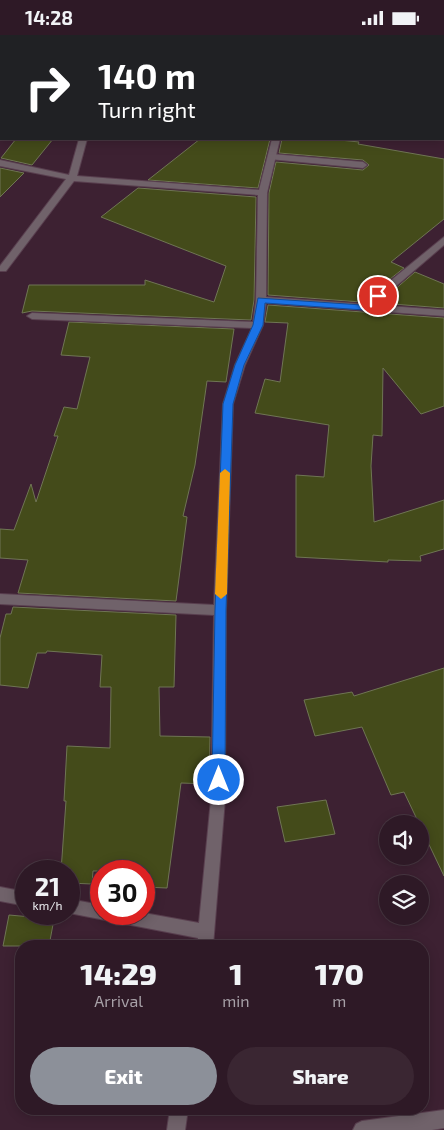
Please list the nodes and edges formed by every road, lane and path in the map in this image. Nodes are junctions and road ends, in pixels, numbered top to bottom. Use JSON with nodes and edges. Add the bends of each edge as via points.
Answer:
{"nodes":[{"id":1,"x":84,"y":140,"type":"edge"},
{"id":2,"x":276,"y":140,"type":"edge"},
{"id":3,"x":272,"y":157,"type":"junction"},
{"id":4,"x":0,"y":163,"type":"edge"},
{"id":5,"x":363,"y":165,"type":"dead end"},
{"id":6,"x":72,"y":178,"type":"junction"},
{"id":7,"x":263,"y":193,"type":"junction"},
{"id":8,"x":444,"y":240,"type":"edge"},
{"id":9,"x":3,"y":269,"type":"dead end"},
{"id":10,"x":261,"y":300,"type":"junction"},
{"id":11,"x":364,"y":308,"type":"junction"},
{"id":12,"x":444,"y":313,"type":"edge"},
{"id":13,"x":32,"y":316,"type":"dead end"},
{"id":14,"x":258,"y":325,"type":"junction"},
{"id":15,"x":0,"y":599,"type":"edge"},
{"id":16,"x":220,"y":610,"type":"junction"},
{"id":17,"x":0,"y":894,"type":"edge"},
{"id":18,"x":15,"y":897,"type":"edge"},
{"id":19,"x":152,"y":925,"type":"edge"},
{"id":20,"x":206,"y":939,"type":"edge"},
{"id":21,"x":178,"y":1115,"type":"edge"},
{"id":22,"x":444,"y":1119,"type":"edge"},
{"id":23,"x":176,"y":1130,"type":"edge"},
{"id":24,"x":362,"y":1130,"type":"edge"}],
"edges":[{"from":1,"to":6,"type":"street"},
{"from":2,"to":3,"type":"street"},
{"from":3,"to":5,"type":"street"},
{"from":3,"to":7,"type":"street"},
{"from":4,"to":6,"type":"street"},
{"from":6,"to":7,"type":"street"},
{"from":6,"to":9,"type":"street"},
{"from":7,"to":10,"type":"street"},
{"from":8,"to":11,"type":"street"},
{"from":10,"to":11,"type":"street"},
{"from":10,"to":14,"type":"street"},
{"from":11,"to":12,"type":"street"},
{"from":13,"to":14,"type":"street"},
{"from":14,"to":16,"type":"street","via":[[240,365],[228,404]]},
{"from":15,"to":16,"type":"street"},
{"from":16,"to":20,"type":"street","via":[[218,799]]},
{"from":17,"to":18,"type":"street"},
{"from":19,"to":20,"type":"street"},
{"from":21,"to":23,"type":"street"},
{"from":22,"to":24,"type":"street"}]}
